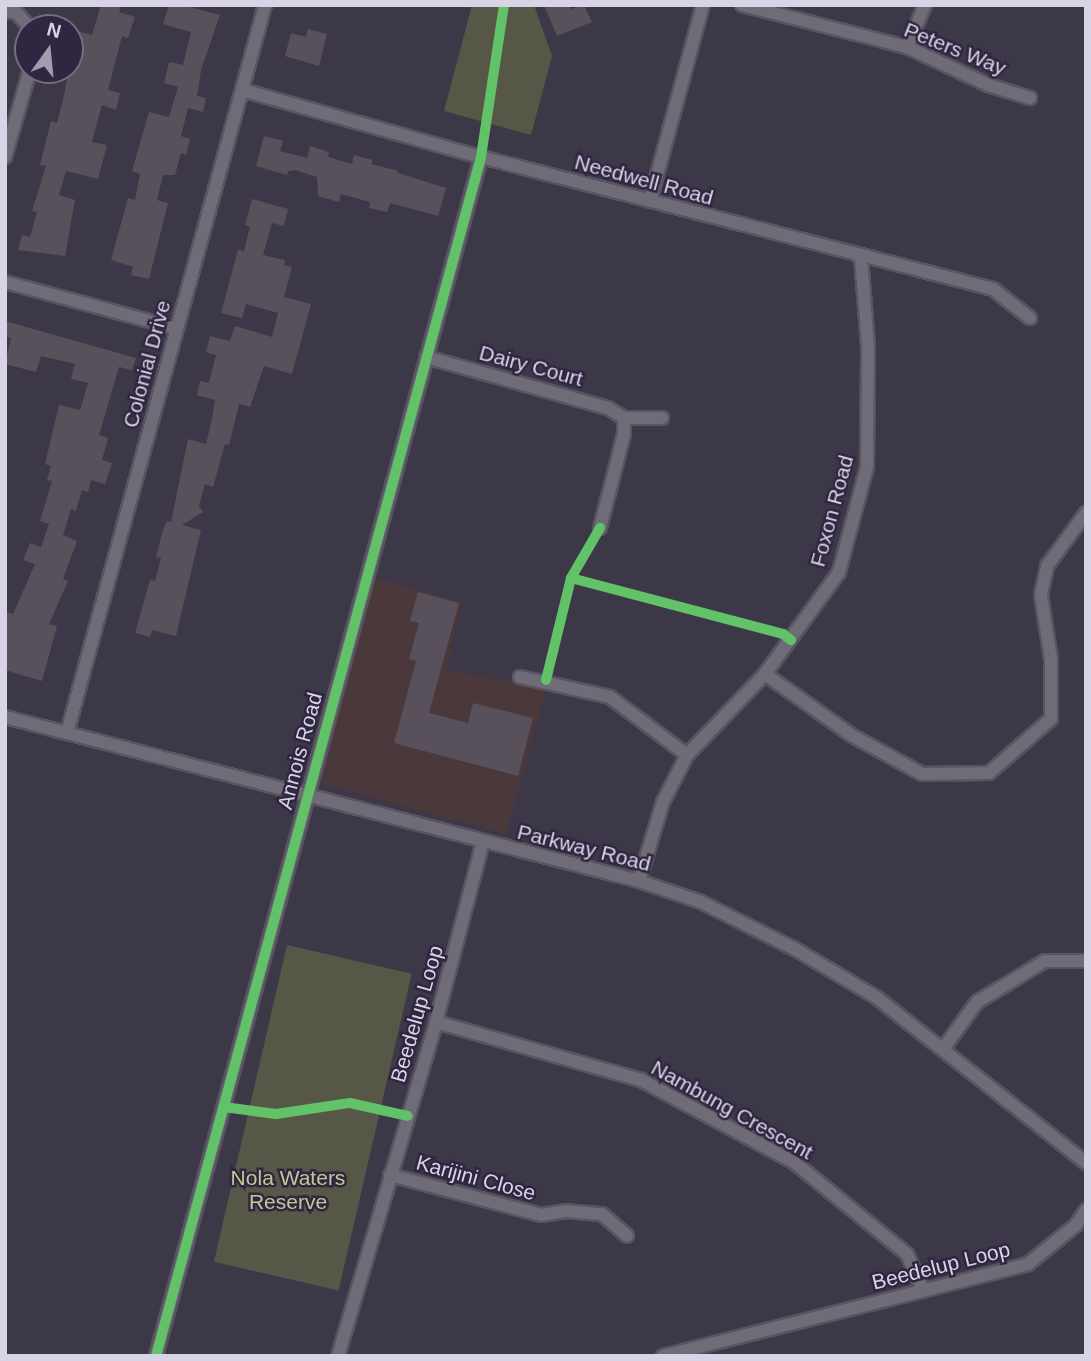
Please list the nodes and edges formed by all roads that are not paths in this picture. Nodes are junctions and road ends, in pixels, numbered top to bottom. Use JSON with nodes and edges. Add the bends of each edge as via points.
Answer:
{"nodes":[{"id":1,"x":265,"y":5,"type":"edge"},
{"id":2,"x":703,"y":5,"type":"edge"},
{"id":3,"x":743,"y":5,"type":"edge"},
{"id":4,"x":925,"y":5,"type":"edge"},
{"id":5,"x":907,"y":47,"type":"junction"},
{"id":6,"x":26,"y":84,"type":"edge"},
{"id":7,"x":242,"y":90,"type":"junction"},
{"id":8,"x":1030,"y":98,"type":"dead end"},
{"id":9,"x":5,"y":157,"type":"edge"},
{"id":10,"x":481,"y":157,"type":"junction"},
{"id":11,"x":650,"y":201,"type":"junction"},
{"id":12,"x":861,"y":257,"type":"junction"},
{"id":13,"x":5,"y":282,"type":"edge"},
{"id":14,"x":1030,"y":318,"type":"dead end"},
{"id":15,"x":176,"y":328,"type":"junction"},
{"id":16,"x":426,"y":357,"type":"junction"},
{"id":17,"x":624,"y":418,"type":"junction"},
{"id":18,"x":662,"y":418,"type":"dead end"},
{"id":19,"x":1086,"y":513,"type":"edge"},
{"id":20,"x":600,"y":528,"type":"dead end"},
{"id":21,"x":765,"y":674,"type":"junction"},
{"id":22,"x":520,"y":677,"type":"dead end"},
{"id":23,"x":5,"y":717,"type":"edge"},
{"id":24,"x":67,"y":733,"type":"junction"},
{"id":25,"x":687,"y":755,"type":"junction"},
{"id":26,"x":309,"y":794,"type":"junction"},
{"id":27,"x":482,"y":842,"type":"junction"},
{"id":28,"x":639,"y":881,"type":"junction"},
{"id":29,"x":1086,"y":961,"type":"edge"},
{"id":30,"x":436,"y":1022,"type":"junction"},
{"id":31,"x":943,"y":1049,"type":"junction"},
{"id":32,"x":1086,"y":1163,"type":"edge"},
{"id":33,"x":390,"y":1175,"type":"junction"},
{"id":34,"x":1086,"y":1210,"type":"edge"},
{"id":35,"x":627,"y":1236,"type":"dead end"},
{"id":36,"x":923,"y":1290,"type":"junction"},
{"id":37,"x":156,"y":1356,"type":"edge"},
{"id":38,"x":338,"y":1356,"type":"edge"},
{"id":39,"x":663,"y":1356,"type":"edge"}],
"edges":[{"from":1,"to":7,"type":"street","name":"Colonial Drive"},
{"from":2,"to":11,"type":"street"},
{"from":3,"to":5,"type":"street","name":"Peters Way"},
{"from":4,"to":5,"type":"street"},
{"from":5,"to":8,"type":"street","name":"Peters Way","via":[[988,85]]},
{"from":6,"to":9,"type":"street"},
{"from":7,"to":10,"type":"street","name":"Needwell Road"},
{"from":7,"to":15,"type":"street","name":"Colonial Drive"},
{"from":10,"to":11,"type":"street","name":"Needwell Road"},
{"from":10,"to":16,"type":"street","name":"Annois Road"},
{"from":11,"to":12,"type":"street","name":"Needwell Road"},
{"from":12,"to":14,"type":"street","name":"Needwell Road","via":[[993,289]]},
{"from":12,"to":21,"type":"street","name":"Foxon Road","via":[[868,346],[867,467],[839,572]]},
{"from":13,"to":15,"type":"street"},
{"from":15,"to":24,"type":"street","name":"Colonial Drive"},
{"from":16,"to":17,"type":"street","name":"Dairy Court","via":[[608,408]]},
{"from":16,"to":26,"type":"street","name":"Annois Road"},
{"from":17,"to":18,"type":"street","name":"Dairy Court"},
{"from":17,"to":20,"type":"street"},
{"from":19,"to":21,"type":"street","via":[[1047,566],[1041,595],[1051,659],[1051,719],[989,773],[922,774],[850,735]]},
{"from":21,"to":25,"type":"street","name":"Foxon Road"},
{"from":22,"to":25,"type":"street","via":[[610,697]]},
{"from":23,"to":24,"type":"street","name":"Parkway Road"},
{"from":24,"to":26,"type":"street","name":"Parkway Road"},
{"from":25,"to":28,"type":"street","name":"Foxon Road","via":[[663,802]]},
{"from":26,"to":27,"type":"street","name":"Parkway Road"},
{"from":26,"to":37,"type":"street","name":"Annois Road"},
{"from":27,"to":28,"type":"street","name":"Parkway Road"},
{"from":27,"to":30,"type":"street","name":"Beedelup Loop"},
{"from":28,"to":31,"type":"street","name":"Parkway Road","via":[[701,902],[795,949],[876,997]]},
{"from":29,"to":31,"type":"street","via":[[1045,961],[977,1002]]},
{"from":30,"to":33,"type":"street","name":"Beedelup Loop"},
{"from":30,"to":36,"type":"street","name":"Nambung Crescent","via":[[641,1080],[783,1156],[907,1254]]},
{"from":31,"to":32,"type":"street","name":"Parkway Road"},
{"from":33,"to":35,"type":"street","name":"Karijini Close","via":[[541,1215],[565,1211],[602,1214]]},
{"from":33,"to":38,"type":"street","name":"Beedelup Loop"},
{"from":34,"to":36,"type":"street","name":"Beedelup Loop","via":[[1076,1225],[1028,1264]]},
{"from":36,"to":39,"type":"street","name":"Beedelup Loop"}]}
